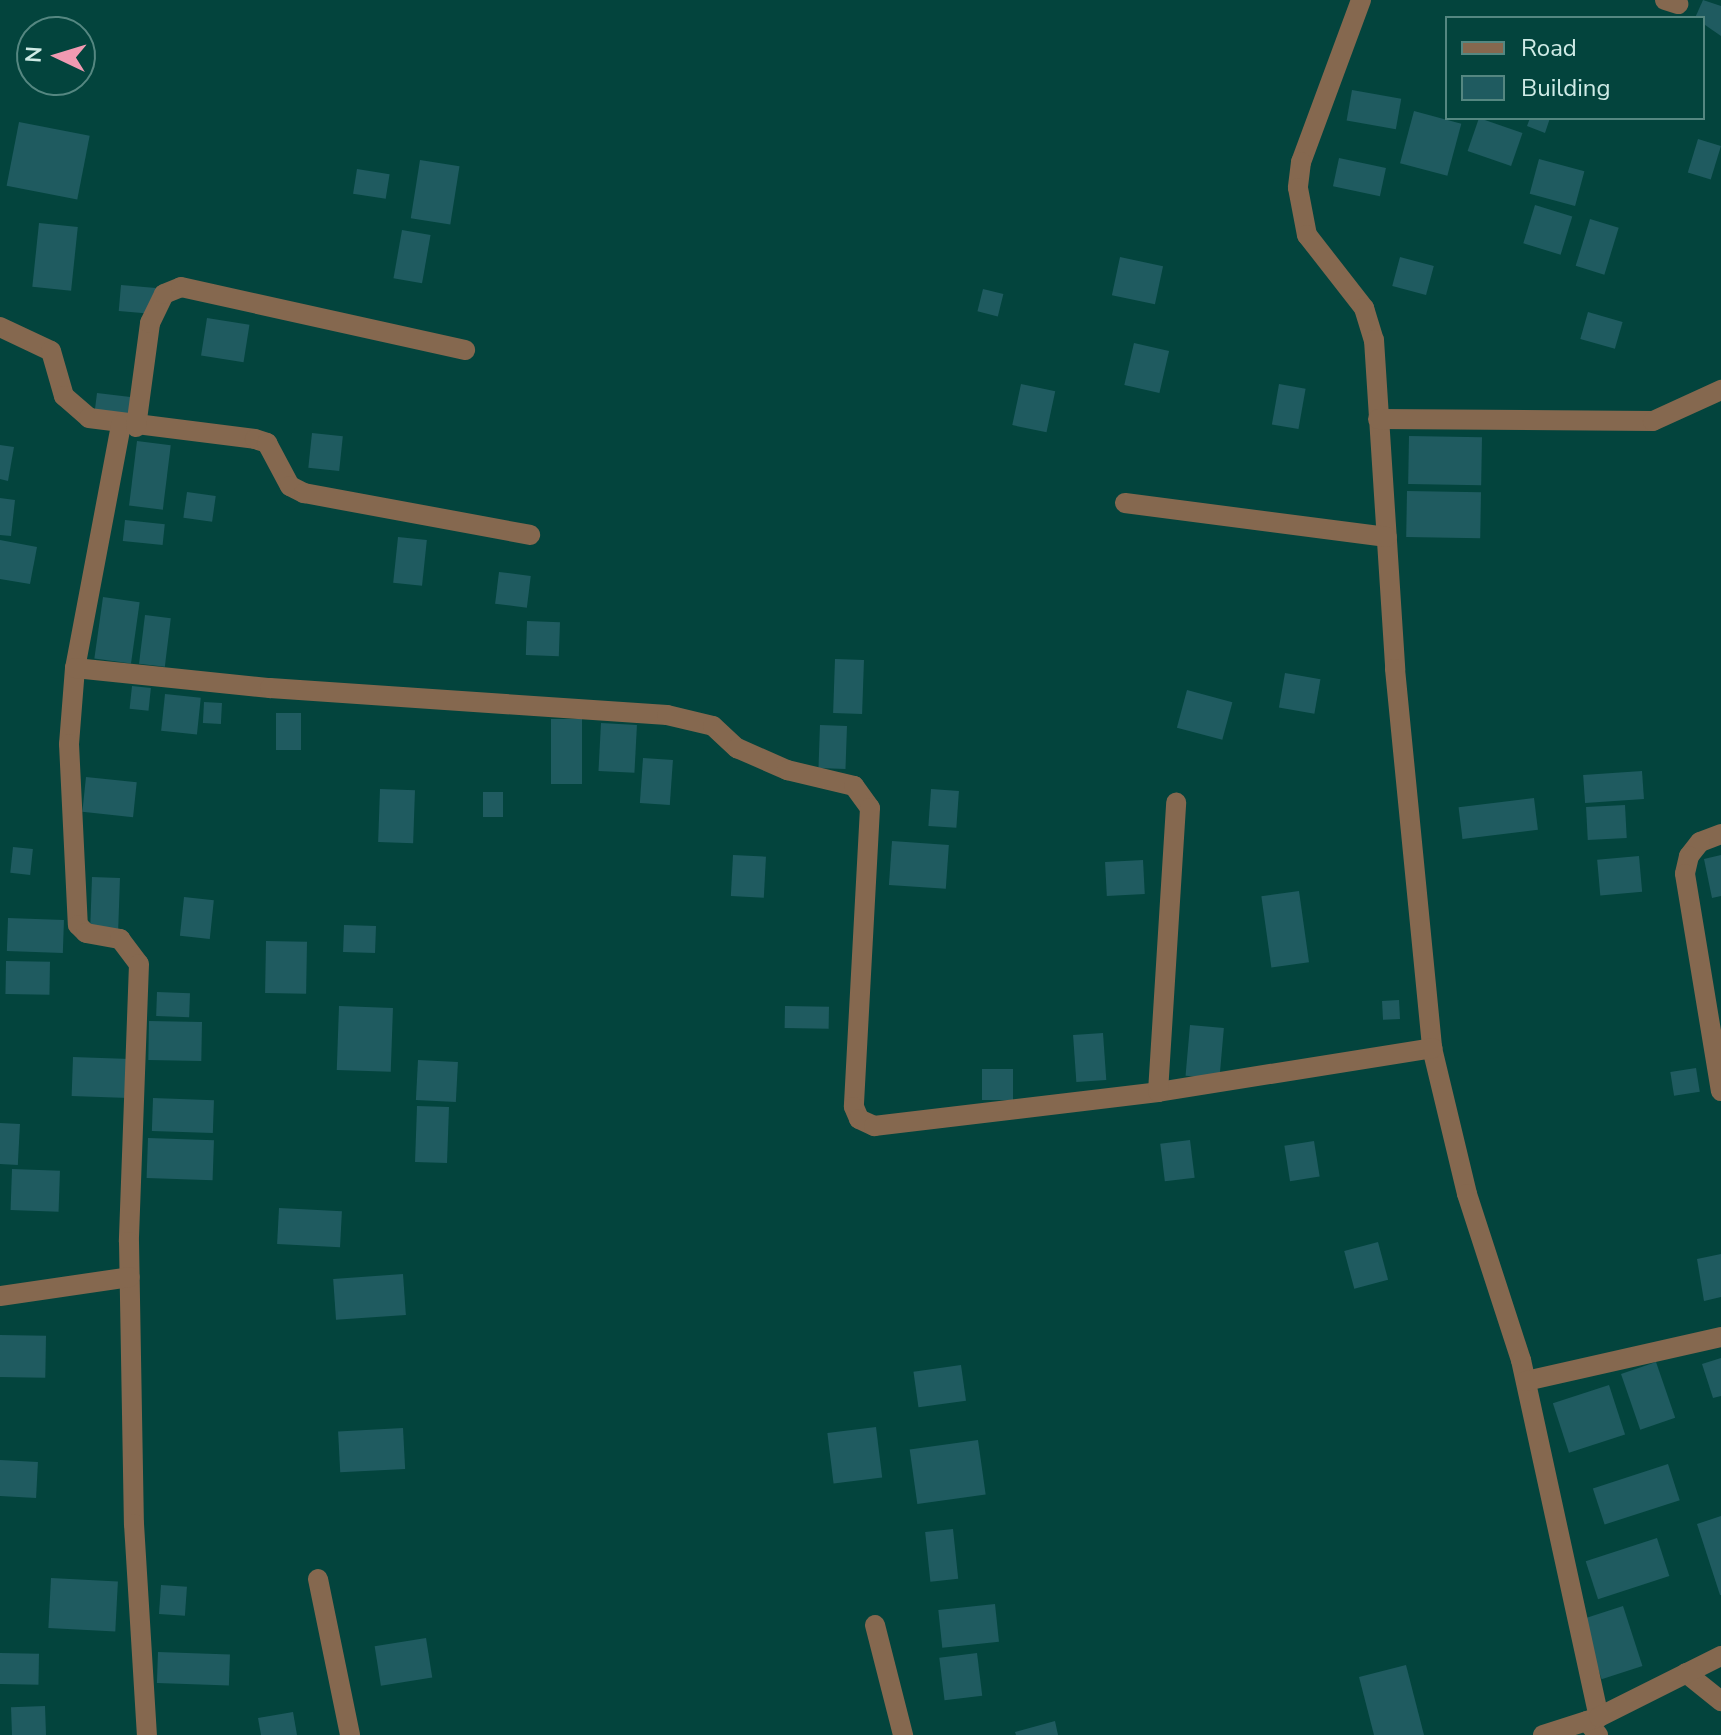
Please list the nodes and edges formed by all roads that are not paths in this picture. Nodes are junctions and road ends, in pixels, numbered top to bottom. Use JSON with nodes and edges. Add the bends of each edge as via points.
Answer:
{"nodes":[{"id":1,"x":1361,"y":0,"type":"edge"},
{"id":2,"x":0,"y":327,"type":"edge"},
{"id":3,"x":465,"y":350,"type":"dead end"},
{"id":4,"x":1721,"y":390,"type":"edge"},
{"id":5,"x":1378,"y":419,"type":"junction"},
{"id":6,"x":128,"y":426,"type":"junction"},
{"id":7,"x":1125,"y":503,"type":"dead end"},
{"id":8,"x":530,"y":535,"type":"dead end"},
{"id":9,"x":1387,"y":537,"type":"junction"},
{"id":10,"x":75,"y":668,"type":"junction"},
{"id":11,"x":1176,"y":803,"type":"dead end"},
{"id":12,"x":1721,"y":834,"type":"edge"},
{"id":13,"x":1432,"y":1048,"type":"junction"},
{"id":14,"x":1720,"y":1079,"type":"edge"},
{"id":15,"x":1158,"y":1092,"type":"junction"},
{"id":16,"x":130,"y":1277,"type":"junction"},
{"id":17,"x":0,"y":1296,"type":"edge"},
{"id":18,"x":1721,"y":1337,"type":"edge"},
{"id":19,"x":1526,"y":1381,"type":"junction"},
{"id":20,"x":318,"y":1579,"type":"dead end"},
{"id":21,"x":875,"y":1625,"type":"dead end"},
{"id":22,"x":1721,"y":1656,"type":"edge"},
{"id":23,"x":1686,"y":1673,"type":"junction"},
{"id":24,"x":1721,"y":1701,"type":"edge"},
{"id":25,"x":1592,"y":1727,"type":"edge"},
{"id":26,"x":147,"y":1735,"type":"edge"},
{"id":27,"x":350,"y":1735,"type":"edge"},
{"id":28,"x":903,"y":1735,"type":"edge"},
{"id":29,"x":1543,"y":1735,"type":"edge"}],
"edges":[{"from":1,"to":5,"type":"street","via":[[1298,188],[1307,235],[1319,258],[1364,308],[1374,340]]},
{"from":2,"to":6,"type":"street","via":[[40,341],[51,351],[64,396],[75,408]]},
{"from":3,"to":6,"type":"street","via":[[181,287],[164,294],[150,323]]},
{"from":4,"to":5,"type":"street","via":[[1653,421]]},
{"from":5,"to":9,"type":"street"},
{"from":6,"to":8,"type":"street","via":[[255,439],[267,443],[281,475],[304,493]]},
{"from":6,"to":10,"type":"street"},
{"from":7,"to":9,"type":"street"},
{"from":9,"to":13,"type":"street"},
{"from":10,"to":15,"type":"street","via":[[701,720],[748,754],[865,794],[870,808],[854,1107],[859,1119],[893,1126]]},
{"from":10,"to":16,"type":"street","via":[[69,744],[78,925],[86,933],[120,939],[139,964]]},
{"from":11,"to":15,"type":"street"},
{"from":12,"to":14,"type":"street","via":[[1700,842],[1689,856],[1685,874]]},
{"from":13,"to":15,"type":"street"},
{"from":13,"to":19,"type":"street","via":[[1467,1194]]},
{"from":16,"to":17,"type":"street"},
{"from":16,"to":26,"type":"street","via":[[134,1524]]},
{"from":18,"to":19,"type":"street"},
{"from":19,"to":25,"type":"street"},
{"from":20,"to":27,"type":"street"},
{"from":21,"to":28,"type":"street"},
{"from":22,"to":23,"type":"street"},
{"from":23,"to":24,"type":"street"},
{"from":23,"to":25,"type":"street"},
{"from":25,"to":29,"type":"street"}]}
